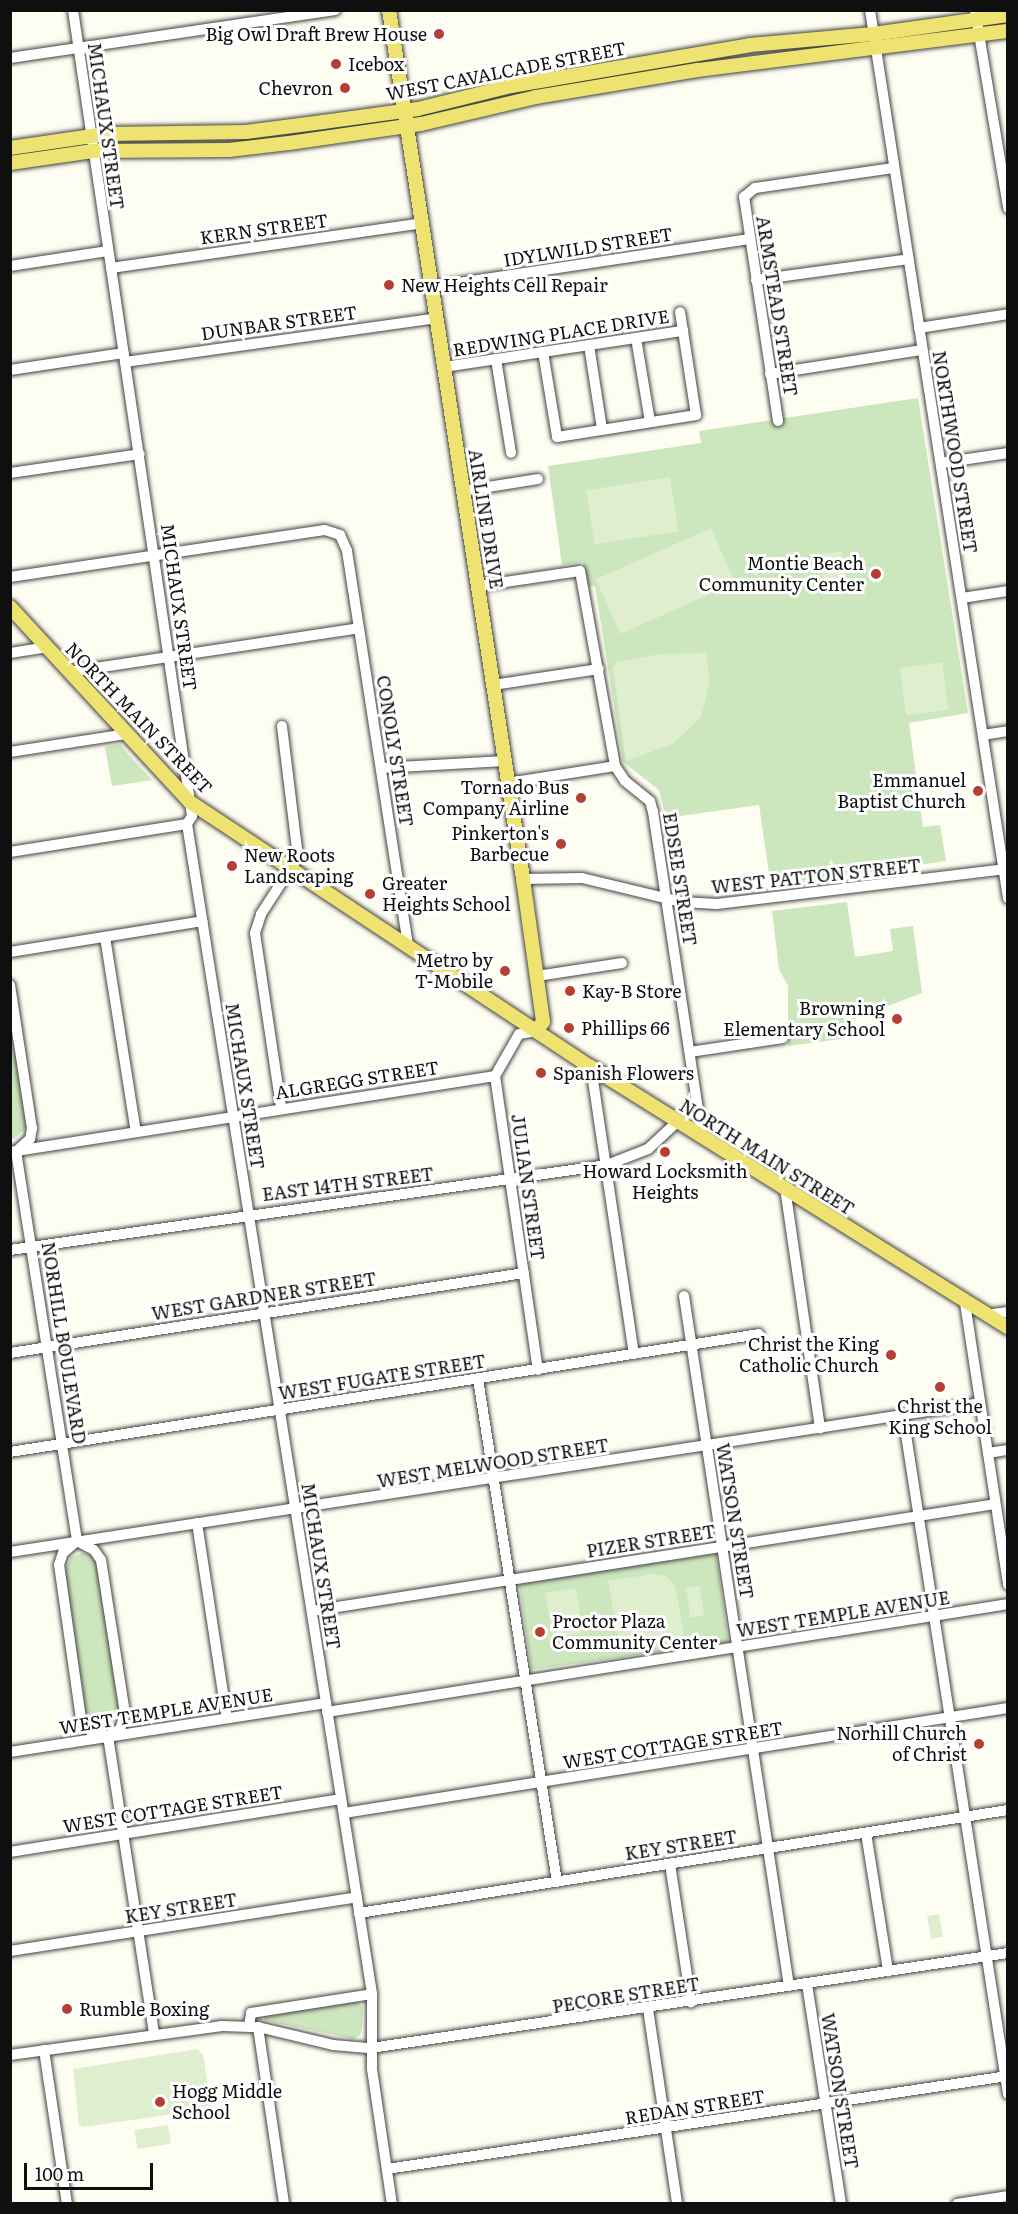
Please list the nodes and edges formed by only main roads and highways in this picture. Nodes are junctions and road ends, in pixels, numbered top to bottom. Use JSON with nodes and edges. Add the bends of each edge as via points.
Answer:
{"nodes":[{"id":1,"x":389,"y":10,"type":"edge"},
{"id":2,"x":976,"y":15,"type":"edge"},
{"id":3,"x":1008,"y":15,"type":"edge"},
{"id":4,"x":1008,"y":31,"type":"edge"},
{"id":5,"x":750,"y":45,"type":"junction"},
{"id":6,"x":678,"y":57,"type":"junction"},
{"id":7,"x":753,"y":62,"type":"junction"},
{"id":8,"x":626,"y":66,"type":"junction"},
{"id":9,"x":627,"y":82,"type":"junction"},
{"id":10,"x":565,"y":92,"type":"junction"},
{"id":11,"x":405,"y":110,"type":"junction"},
{"id":12,"x":407,"y":124,"type":"junction"},
{"id":13,"x":246,"y":132,"type":"junction"},
{"id":14,"x":10,"y":147,"type":"edge"},
{"id":15,"x":248,"y":148,"type":"junction"},
{"id":16,"x":10,"y":164,"type":"edge"},
{"id":17,"x":10,"y":607,"type":"edge"},
{"id":18,"x":536,"y":1031,"type":"junction"},
{"id":19,"x":1008,"y":1328,"type":"edge"}],
"edges":[{"from":1,"to":11,"type":"main road","name":"AIRLINE DRIVE"},
{"from":2,"to":3,"type":"main road","name":"WEST CAVALCADE STREET"},
{"from":2,"to":5,"type":"main road","name":"WEST CAVALCADE STREET","via":[[873,34]]},
{"from":4,"to":7,"type":"main road","name":"WEST CAVALCADE STREET"},
{"from":5,"to":6,"type":"main road","name":"WEST CAVALCADE STREET"},
{"from":5,"to":7,"type":"main road"},
{"from":6,"to":8,"type":"main road","name":"WEST CAVALCADE STREET"},
{"from":6,"to":9,"type":"main road","via":[[673,65],[633,72]]},
{"from":7,"to":9,"type":"main road","name":"WEST CAVALCADE STREET"},
{"from":8,"to":10,"type":"main road","via":[[619,76],[587,82]]},
{"from":8,"to":11,"type":"main road","name":"WEST CAVALCADE STREET"},
{"from":9,"to":10,"type":"main road","name":"WEST CAVALCADE STREET"},
{"from":10,"to":12,"type":"main road","name":"WEST CAVALCADE STREET"},
{"from":11,"to":12,"type":"main road","name":"AIRLINE DRIVE"},
{"from":11,"to":13,"type":"main road","name":"WEST CAVALCADE STREET"},
{"from":12,"to":15,"type":"main road","name":"WEST CAVALCADE STREET"},
{"from":12,"to":18,"type":"main road","name":"AIRLINE DRIVE","via":[[537,976],[543,1022]]},
{"from":13,"to":14,"type":"main road","name":"WEST CAVALCADE STREET","via":[[91,136]]},
{"from":13,"to":15,"type":"main road"},
{"from":15,"to":16,"type":"main road","name":"WEST CAVALCADE STREET","via":[[93,151]]},
{"from":17,"to":18,"type":"main road","name":"NORTH MAIN STREET","via":[[190,802]]},
{"from":18,"to":19,"type":"main road","name":"NORTH MAIN STREET"}]}
